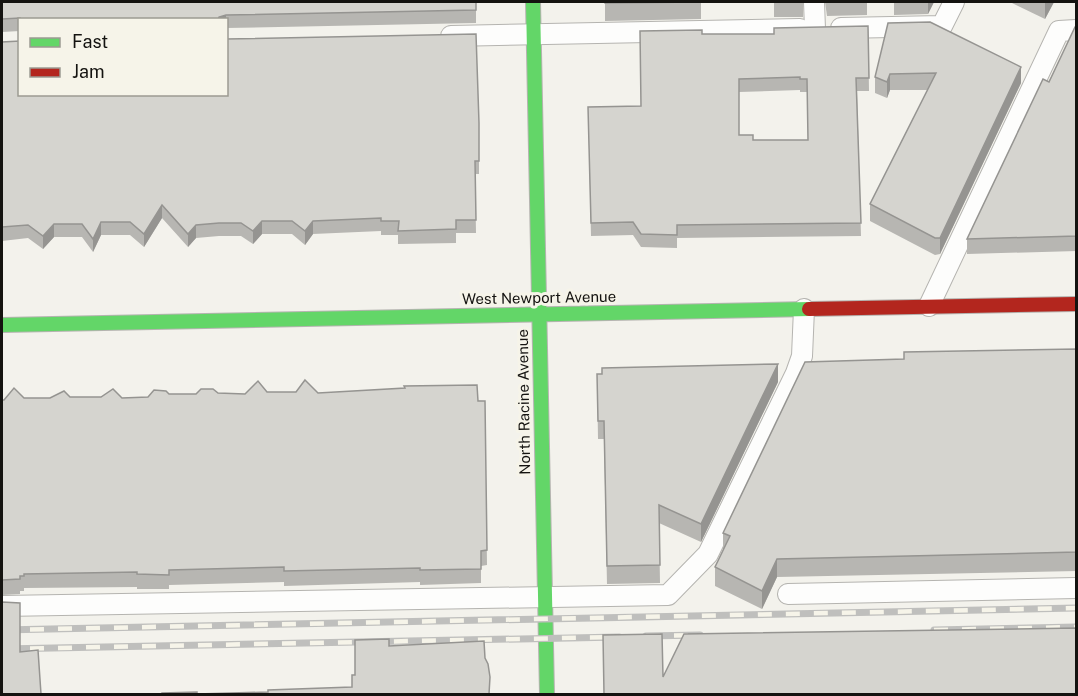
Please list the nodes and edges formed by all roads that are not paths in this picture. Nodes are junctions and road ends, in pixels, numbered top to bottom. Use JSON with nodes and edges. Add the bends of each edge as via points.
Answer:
{"nodes":[{"id":1,"x":533,"y":2,"type":"edge"},
{"id":2,"x":814,"y":2,"type":"edge"},
{"id":3,"x":954,"y":2,"type":"edge"},
{"id":4,"x":815,"y":29,"type":"junction"},
{"id":5,"x":1077,"y":30,"type":"edge"},
{"id":6,"x":534,"y":34,"type":"junction"},
{"id":7,"x":436,"y":36,"type":"edge"},
{"id":8,"x":1077,"y":304,"type":"edge"},
{"id":9,"x":929,"y":306,"type":"junction"},
{"id":10,"x":804,"y":309,"type":"junction"},
{"id":11,"x":539,"y":314,"type":"junction"},
{"id":12,"x":2,"y":325,"type":"edge"},
{"id":13,"x":1077,"y":588,"type":"edge"},
{"id":14,"x":788,"y":594,"type":"dead end"},
{"id":15,"x":545,"y":596,"type":"junction"},
{"id":16,"x":2,"y":606,"type":"edge"},
{"id":17,"x":547,"y":694,"type":"edge"}],
"edges":[{"from":1,"to":6,"type":"street","name":"North Racine Avenue"},
{"from":2,"to":4,"type":"lane"},
{"from":3,"to":4,"type":"lane","via":[[942,26]]},
{"from":4,"to":6,"type":"lane"},
{"from":5,"to":9,"type":"lane","via":[[1059,31]]},
{"from":6,"to":7,"type":"lane"},
{"from":6,"to":11,"type":"street","name":"North Racine Avenue"},
{"from":8,"to":9,"type":"street","name":"West Newport Avenue"},
{"from":9,"to":10,"type":"street","name":"West Newport Avenue"},
{"from":10,"to":11,"type":"street","name":"West Newport Avenue"},
{"from":10,"to":15,"type":"lane","via":[[802,356],[796,373],[708,554],[668,595]]},
{"from":11,"to":12,"type":"street","name":"West Newport Avenue"},
{"from":11,"to":15,"type":"street","name":"North Racine Avenue"},
{"from":13,"to":14,"type":"lane"},
{"from":15,"to":16,"type":"lane"},
{"from":15,"to":17,"type":"street","name":"North Racine Avenue"}]}
